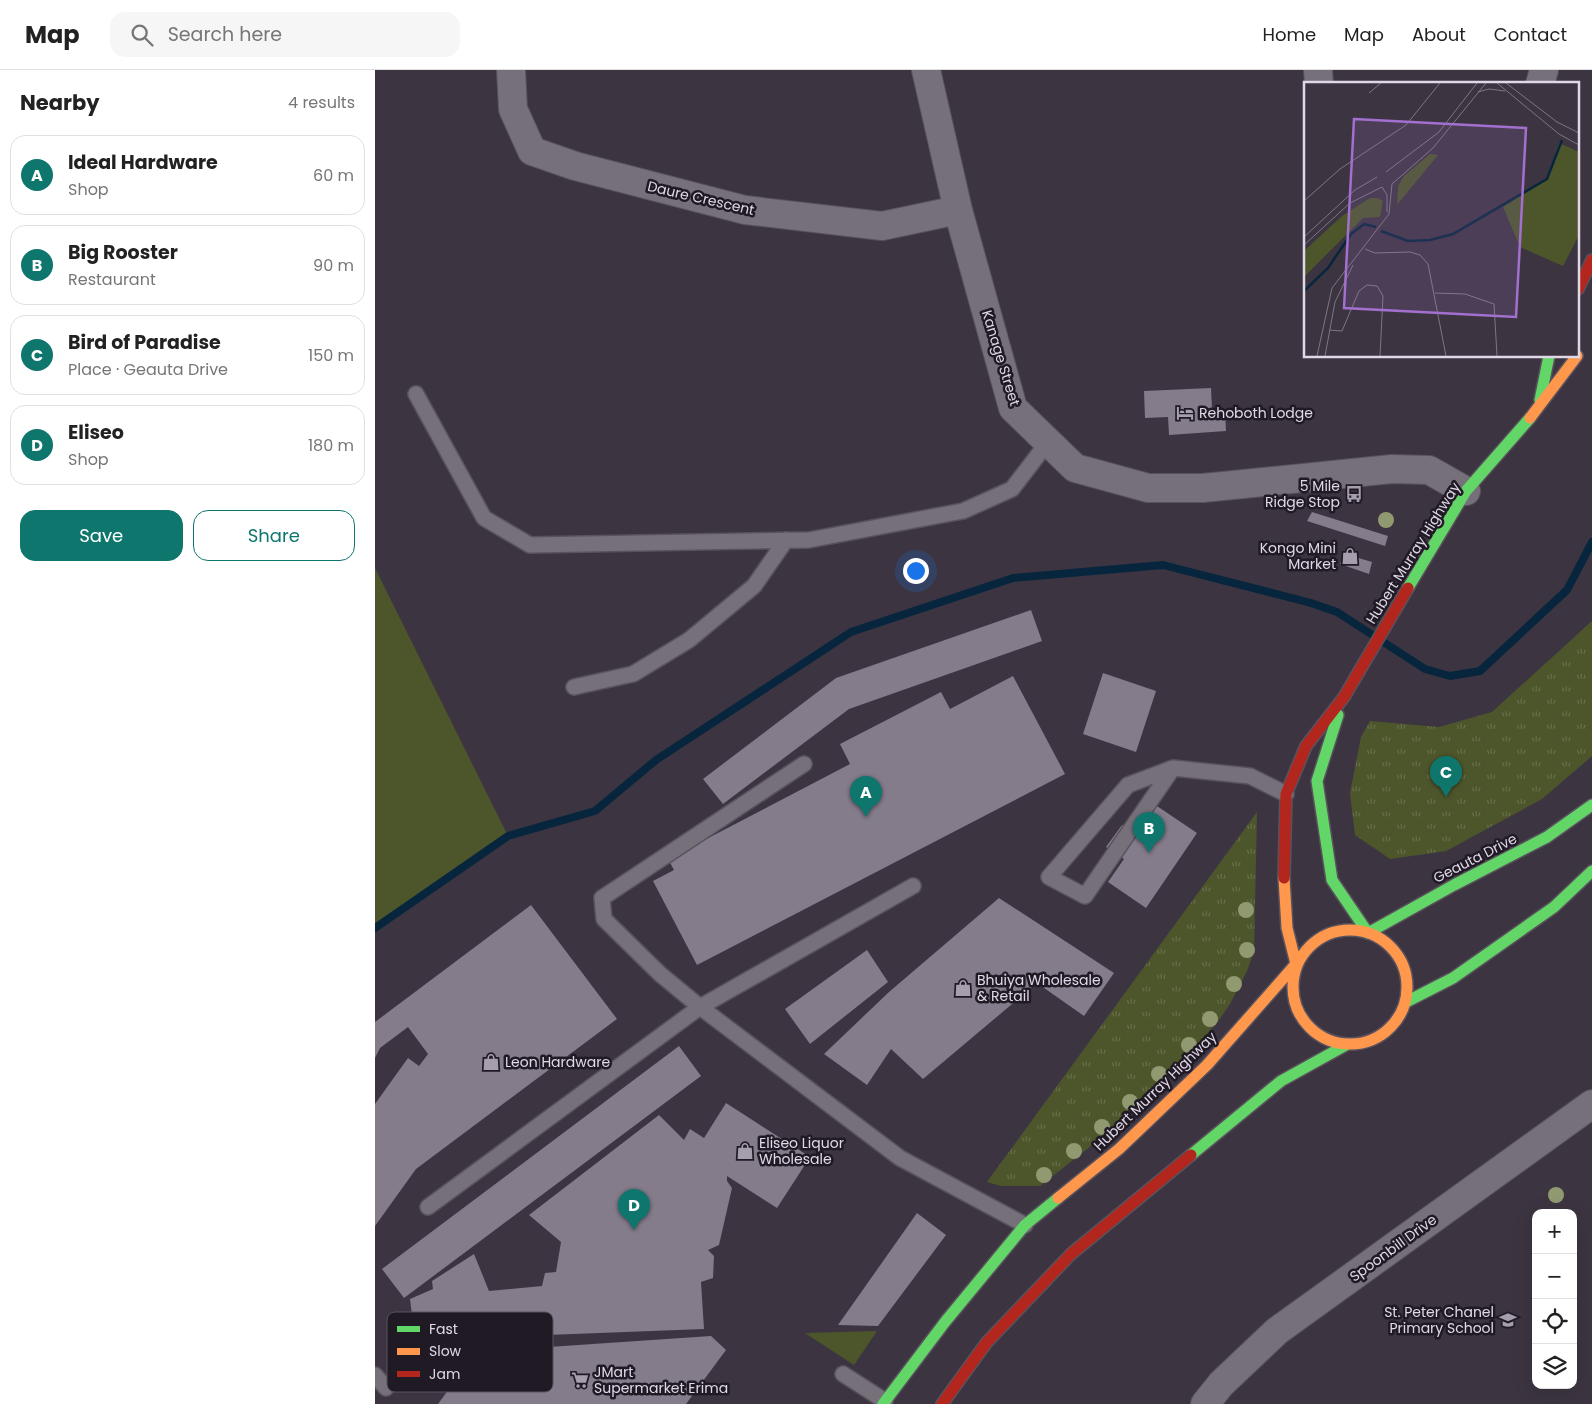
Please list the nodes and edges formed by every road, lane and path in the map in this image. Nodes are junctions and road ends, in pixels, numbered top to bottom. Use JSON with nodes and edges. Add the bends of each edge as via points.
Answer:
{"nodes":[{"id":1,"x":511,"y":70,"type":"edge"},
{"id":2,"x":926,"y":70,"type":"edge"},
{"id":3,"x":958,"y":210,"type":"junction"},
{"id":4,"x":1592,"y":260,"type":"edge"},
{"id":5,"x":1579,"y":287,"type":"edge"},
{"id":6,"x":1549,"y":358,"type":"edge"},
{"id":7,"x":1576,"y":358,"type":"edge"},
{"id":8,"x":416,"y":394,"type":"dead end"},
{"id":9,"x":1538,"y":409,"type":"junction"},
{"id":10,"x":1048,"y":442,"type":"junction"},
{"id":11,"x":1460,"y":501,"type":"junction"},
{"id":12,"x":786,"y":540,"type":"junction"},
{"id":13,"x":574,"y":687,"type":"dead end"},
{"id":14,"x":1344,"y":697,"type":"junction"},
{"id":15,"x":804,"y":764,"type":"dead end"},
{"id":16,"x":1173,"y":768,"type":"junction"},
{"id":17,"x":1286,"y":794,"type":"junction"},
{"id":18,"x":1592,"y":805,"type":"edge"},
{"id":19,"x":1592,"y":871,"type":"edge"},
{"id":20,"x":913,"y":886,"type":"dead end"},
{"id":21,"x":1368,"y":933,"type":"junction"},
{"id":22,"x":1296,"y":964,"type":"junction"},
{"id":23,"x":1406,"y":1002,"type":"junction"},
{"id":24,"x":700,"y":1007,"type":"junction"},
{"id":25,"x":1346,"y":1045,"type":"junction"},
{"id":26,"x":1592,"y":1104,"type":"edge"},
{"id":27,"x":429,"y":1207,"type":"dead end"},
{"id":28,"x":1025,"y":1226,"type":"junction"},
{"id":29,"x":843,"y":1374,"type":"dead end"},
{"id":30,"x":375,"y":1375,"type":"edge"},
{"id":31,"x":386,"y":1388,"type":"dead end"},
{"id":32,"x":884,"y":1402,"type":"edge"},
{"id":33,"x":941,"y":1404,"type":"edge"},
{"id":34,"x":1205,"y":1404,"type":"edge"}],
"edges":[{"from":1,"to":3,"type":"street","name":"Daure Crescent","via":[[513,109],[532,151],[575,166],[745,210],[882,226]]},
{"from":2,"to":3,"type":"street","name":"Kanage Street"},
{"from":3,"to":10,"type":"street","name":"Kanage Street","via":[[1013,408]]},
{"from":4,"to":5,"type":"main road"},
{"from":6,"to":9,"type":"main road","name":"Hubert Murray Highway"},
{"from":7,"to":9,"type":"main road","name":"Hubert Murray Highway"},
{"from":8,"to":12,"type":"lane","via":[[484,518],[530,545]]},
{"from":9,"to":11,"type":"main road","name":"Hubert Murray Highway"},
{"from":10,"to":11,"type":"street","name":"Kanage Street","via":[[1075,468],[1148,488],[1203,488],[1392,469],[1429,470]]},
{"from":10,"to":12,"type":"lane","via":[[1012,489],[963,511],[809,540]]},
{"from":11,"to":14,"type":"main road","name":"Hubert Murray Highway"},
{"from":12,"to":13,"type":"lane","via":[[754,586],[689,640],[633,674]]},
{"from":14,"to":17,"type":"main road","name":"Hubert Murray Highway","via":[[1306,746]]},
{"from":14,"to":21,"type":"main road","name":"Hubert Murray Highway","via":[[1317,781],[1332,880]]},
{"from":15,"to":24,"type":"lane","via":[[602,898],[604,919],[660,974]]},
{"from":16,"to":16,"type":"lane","via":[[1128,785],[1049,876],[1085,896]]},
{"from":16,"to":17,"type":"lane","via":[[1250,776]]},
{"from":17,"to":22,"type":"main road","name":"Hubert Murray Highway","via":[[1283,865],[1287,928]]},
{"from":18,"to":21,"type":"main road","name":"Geauta Drive","via":[[1521,851]]},
{"from":19,"to":23,"type":"main road","via":[[1554,907],[1528,926],[1453,978]]},
{"from":20,"to":24,"type":"lane"},
{"from":21,"to":22,"type":"main road","via":[[1346,930],[1324,936],[1306,950]]},
{"from":21,"to":23,"type":"main road","via":[[1382,939],[1394,950],[1403,966],[1408,984]]},
{"from":22,"to":25,"type":"main road","via":[[1294,1002],[1301,1018],[1313,1032],[1328,1041]]},
{"from":22,"to":28,"type":"main road","name":"Hubert Murray Highway","via":[[1207,1065],[1119,1149]]},
{"from":23,"to":25,"type":"main road","via":[[1398,1020],[1384,1034],[1366,1043]]},
{"from":24,"to":27,"type":"lane"},
{"from":24,"to":28,"type":"lane","via":[[900,1158]]},
{"from":25,"to":33,"type":"main road","via":[[1281,1081],[1071,1254],[987,1342]]},
{"from":26,"to":34,"type":"street","name":"Spoonbill Drive","via":[[1277,1331],[1221,1384]]},
{"from":28,"to":32,"type":"main road","name":"Hubert Murray Highway"},
{"from":29,"to":32,"type":"lane"},
{"from":30,"to":31,"type":"lane"}]}
